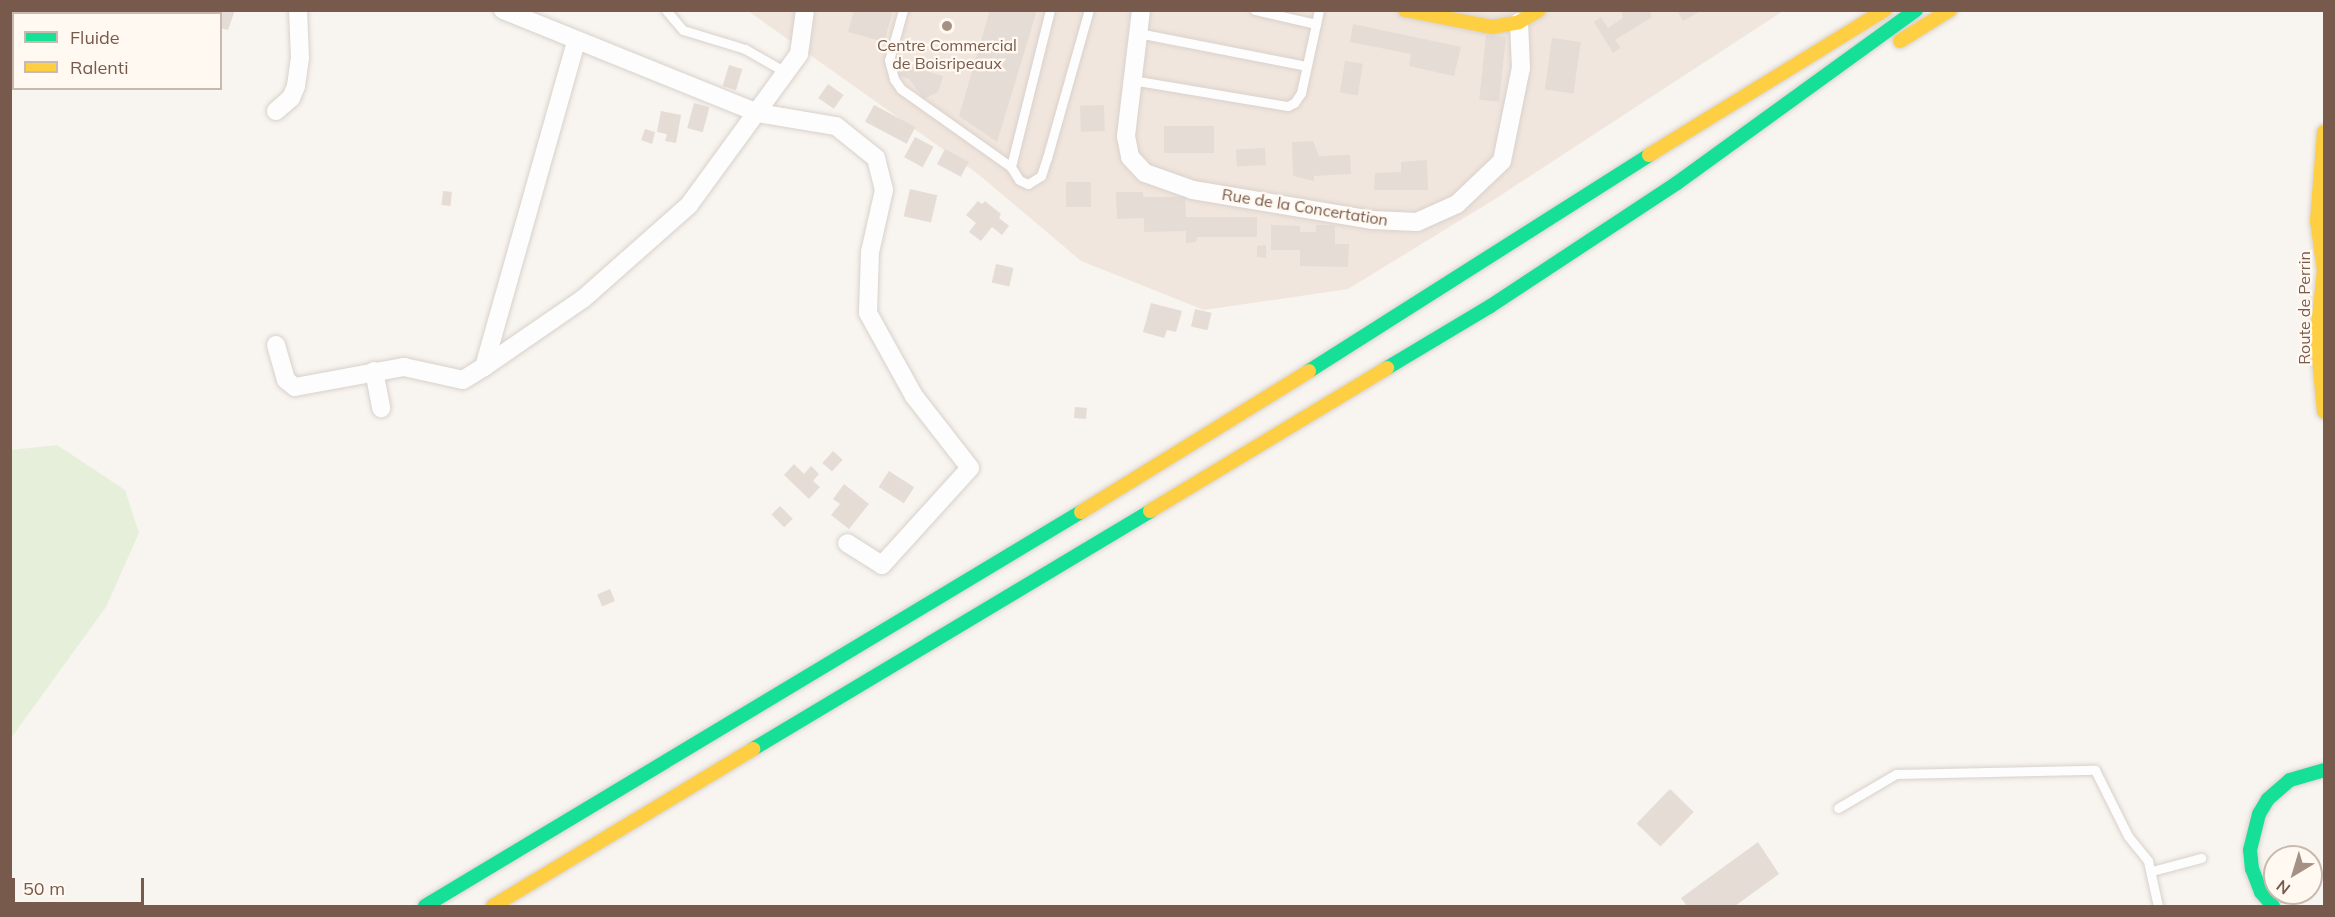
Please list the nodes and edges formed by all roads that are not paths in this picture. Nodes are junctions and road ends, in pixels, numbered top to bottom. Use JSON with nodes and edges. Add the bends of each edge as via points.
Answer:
{"nodes":[{"id":1,"x":298,"y":10,"type":"edge"},
{"id":2,"x":503,"y":10,"type":"edge"},
{"id":3,"x":666,"y":10,"type":"edge"},
{"id":4,"x":805,"y":10,"type":"edge"},
{"id":5,"x":903,"y":10,"type":"edge"},
{"id":6,"x":1050,"y":10,"type":"edge"},
{"id":7,"x":1089,"y":10,"type":"edge"},
{"id":8,"x":1140,"y":10,"type":"edge"},
{"id":9,"x":1255,"y":10,"type":"edge"},
{"id":10,"x":1319,"y":10,"type":"edge"},
{"id":11,"x":1405,"y":10,"type":"edge"},
{"id":12,"x":1539,"y":10,"type":"edge"},
{"id":13,"x":1856,"y":10,"type":"edge"},
{"id":14,"x":1885,"y":10,"type":"edge"},
{"id":15,"x":1916,"y":10,"type":"edge"},
{"id":16,"x":1950,"y":10,"type":"edge"},
{"id":17,"x":1519,"y":22,"type":"junction"},
{"id":18,"x":1316,"y":24,"type":"junction"},
{"id":19,"x":1138,"y":33,"type":"junction"},
{"id":20,"x":576,"y":41,"type":"junction"},
{"id":21,"x":1306,"y":66,"type":"junction"},
{"id":22,"x":787,"y":73,"type":"junction"},
{"id":23,"x":1130,"y":86,"type":"junction"},
{"id":24,"x":276,"y":111,"type":"dead end"},
{"id":25,"x":758,"y":113,"type":"junction"},
{"id":26,"x":1710,"y":120,"type":"junction"},
{"id":27,"x":2325,"y":132,"type":"edge"},
{"id":28,"x":1734,"y":141,"type":"junction"},
{"id":29,"x":1011,"y":167,"type":"junction"},
{"id":30,"x":2322,"y":303,"type":"edge"},
{"id":31,"x":276,"y":345,"type":"dead end"},
{"id":32,"x":484,"y":368,"type":"junction"},
{"id":33,"x":374,"y":370,"type":"junction"},
{"id":34,"x":2324,"y":389,"type":"edge"},
{"id":35,"x":381,"y":408,"type":"dead end"},
{"id":36,"x":2325,"y":412,"type":"edge"},
{"id":37,"x":847,"y":543,"type":"dead end"},
{"id":38,"x":2325,"y":770,"type":"edge"},
{"id":39,"x":1838,"y":808,"type":"dead end"},
{"id":40,"x":2201,"y":858,"type":"dead end"},
{"id":41,"x":2152,"y":871,"type":"junction"},
{"id":42,"x":425,"y":906,"type":"edge"},
{"id":43,"x":493,"y":906,"type":"edge"},
{"id":44,"x":2158,"y":906,"type":"edge"},
{"id":45,"x":2273,"y":906,"type":"edge"}],
"edges":[{"from":1,"to":24,"type":"street","via":[[300,58],[296,86],[291,98]]},
{"from":2,"to":20,"type":"street"},
{"from":3,"to":22,"type":"lane","via":[[683,30],[745,49]]},
{"from":4,"to":22,"type":"street","via":[[799,54]]},
{"from":5,"to":29,"type":"lane","via":[[889,60],[894,79]]},
{"from":6,"to":29,"type":"lane"},
{"from":7,"to":29,"type":"lane","via":[[1041,176],[1028,184],[1019,180]]},
{"from":8,"to":19,"type":"street","name":"Rue de la Concertation"},
{"from":9,"to":18,"type":"lane"},
{"from":10,"to":18,"type":"lane"},
{"from":11,"to":17,"type":"main road","via":[[1492,27]]},
{"from":12,"to":17,"type":"main road"},
{"from":13,"to":26,"type":"main road"},
{"from":14,"to":26,"type":"main road"},
{"from":15,"to":28,"type":"main road"},
{"from":16,"to":28,"type":"main road"},
{"from":17,"to":23,"type":"street","name":"Rue de la Concertation","via":[[1521,68],[1502,161],[1457,204],[1418,222],[1372,220],[1193,190],[1157,180],[1136,166],[1127,149]]},
{"from":18,"to":21,"type":"lane"},
{"from":19,"to":21,"type":"lane"},
{"from":19,"to":23,"type":"street","name":"Rue de la Concertation"},
{"from":20,"to":25,"type":"street"},
{"from":20,"to":32,"type":"street"},
{"from":21,"to":23,"type":"lane","via":[[1301,93],[1288,105]]},
{"from":22,"to":25,"type":"street"},
{"from":25,"to":32,"type":"street","via":[[689,205],[635,256],[584,298]]},
{"from":25,"to":37,"type":"street","via":[[836,126],[876,158],[884,190],[870,252],[868,313],[914,396],[970,468],[882,566]]},
{"from":26,"to":42,"type":"main road","via":[[1616,174],[1116,491]]},
{"from":27,"to":30,"type":"main road","name":"Route de Perrin","via":[[2318,175],[2317,221],[2324,270]]},
{"from":28,"to":43,"type":"main road","via":[[1489,307]]},
{"from":30,"to":34,"type":"main road","name":"Route de Perrin","via":[[2318,336]]},
{"from":31,"to":33,"type":"street","via":[[286,380],[295,387]]},
{"from":32,"to":33,"type":"street","via":[[463,380],[414,366]]},
{"from":33,"to":35,"type":"street"},
{"from":34,"to":36,"type":"main road","name":"Route de Perrin"},
{"from":38,"to":45,"type":"main road","via":[[2290,780],[2259,814],[2250,850],[2252,869],[2261,892]]},
{"from":39,"to":41,"type":"lane","via":[[1896,774],[2096,770],[2128,836]]},
{"from":40,"to":41,"type":"lane"},
{"from":41,"to":44,"type":"lane"}]}
